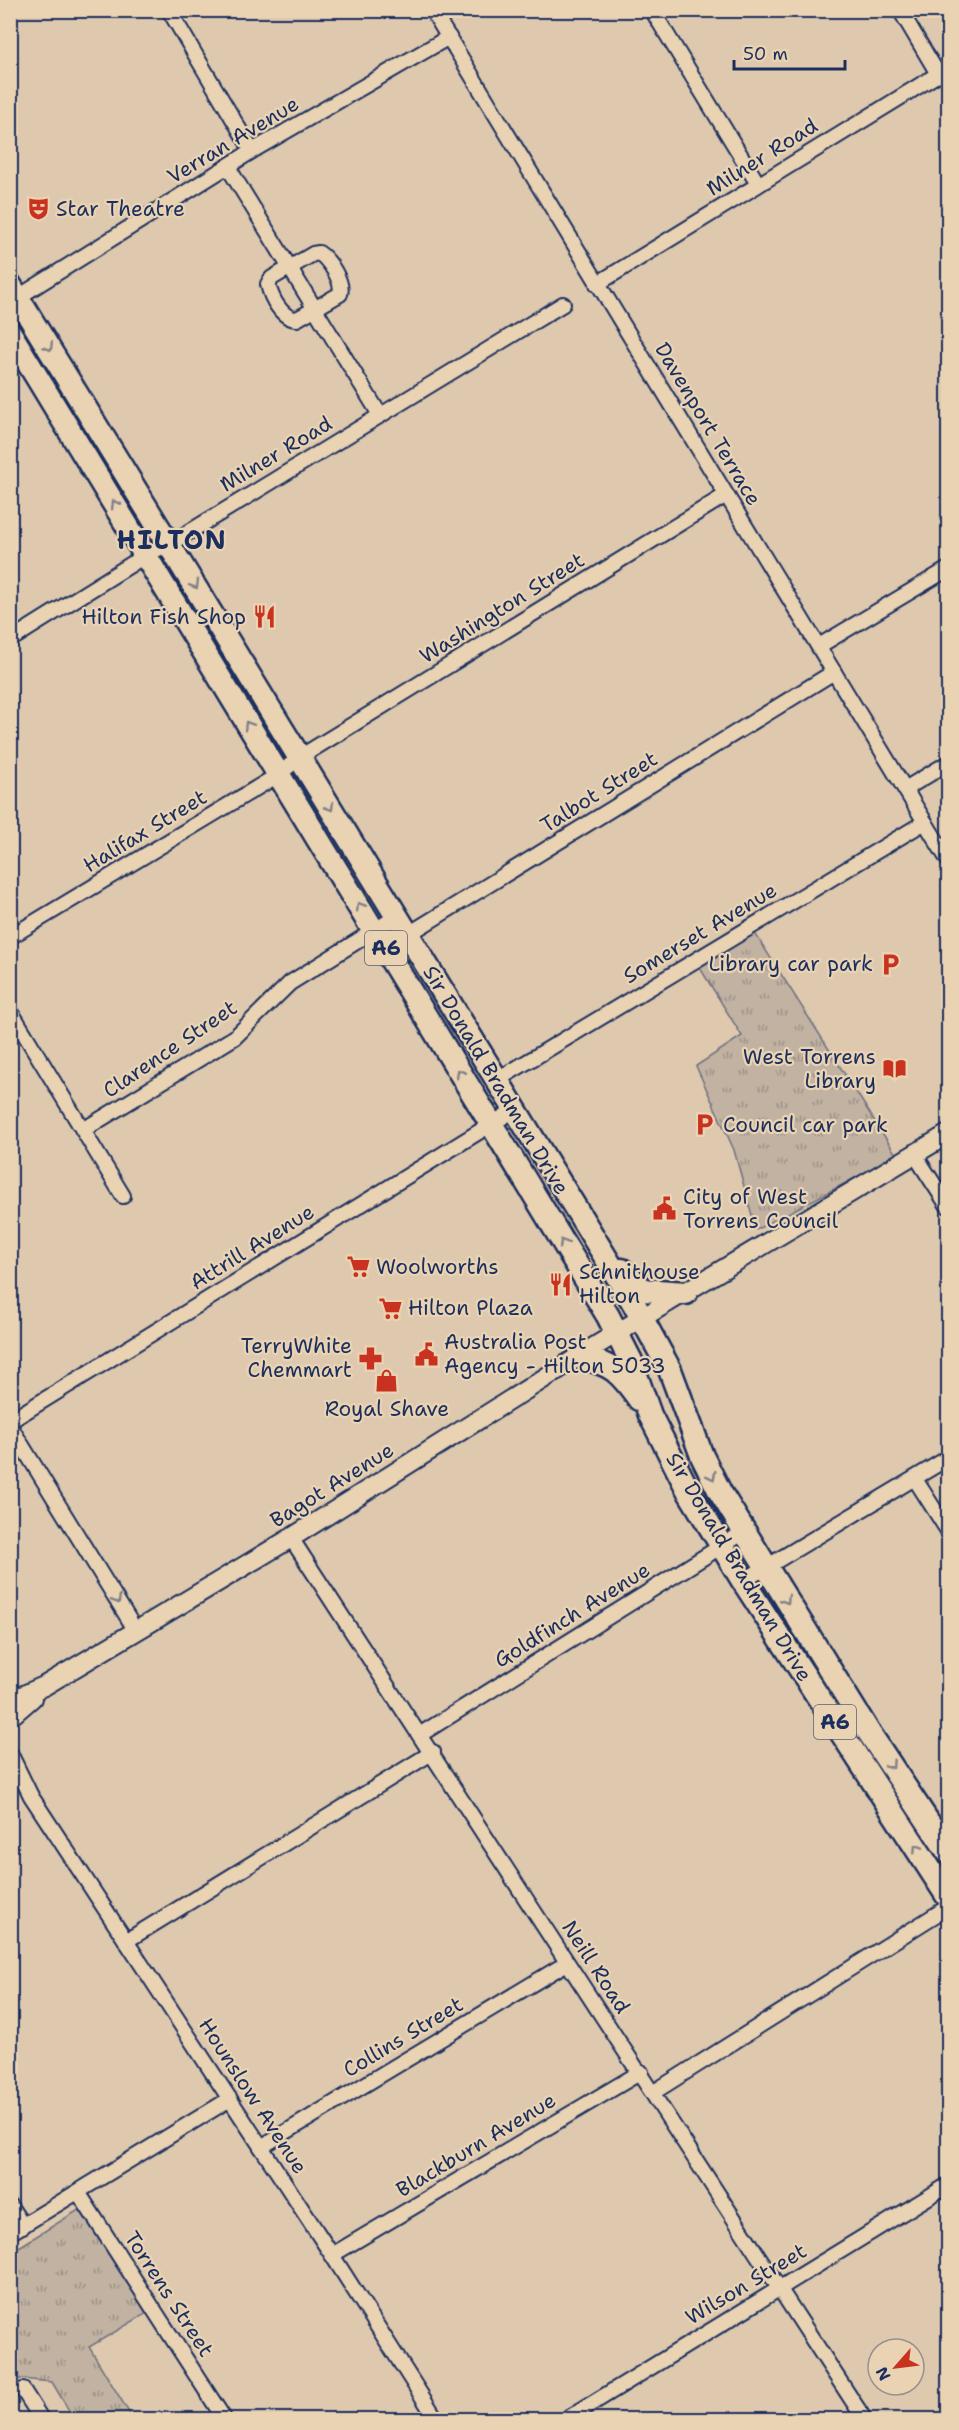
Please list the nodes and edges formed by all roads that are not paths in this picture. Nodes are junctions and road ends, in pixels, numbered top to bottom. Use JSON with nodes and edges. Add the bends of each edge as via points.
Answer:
{"nodes":[{"id":1,"x":169,"y":10,"type":"edge"},
{"id":2,"x":432,"y":10,"type":"edge"},
{"id":3,"x":652,"y":10,"type":"edge"},
{"id":4,"x":900,"y":10,"type":"edge"},
{"id":5,"x":449,"y":37,"type":"junction"},
{"id":6,"x":943,"y":71,"type":"edge"},
{"id":7,"x":252,"y":151,"type":"junction"},
{"id":8,"x":228,"y":167,"type":"junction"},
{"id":9,"x":759,"y":184,"type":"junction"},
{"id":10,"x":291,"y":268,"type":"junction"},
{"id":11,"x":597,"y":284,"type":"junction"},
{"id":12,"x":13,"y":295,"type":"edge"},
{"id":13,"x":563,"y":303,"type":"dead end"},
{"id":14,"x":315,"y":310,"type":"junction"},
{"id":15,"x":10,"y":333,"type":"edge"},
{"id":16,"x":380,"y":415,"type":"junction"},
{"id":17,"x":726,"y":495,"type":"junction"},
{"id":18,"x":170,"y":544,"type":"junction"},
{"id":19,"x":146,"y":555,"type":"junction"},
{"id":20,"x":948,"y":569,"type":"edge"},
{"id":21,"x":10,"y":640,"type":"edge"},
{"id":22,"x":819,"y":646,"type":"junction"},
{"id":23,"x":834,"y":672,"type":"junction"},
{"id":24,"x":300,"y":757,"type":"junction"},
{"id":25,"x":948,"y":763,"type":"edge"},
{"id":26,"x":278,"y":775,"type":"junction"},
{"id":27,"x":905,"y":789,"type":"junction"},
{"id":28,"x":925,"y":822,"type":"junction"},
{"id":29,"x":948,"y":860,"type":"edge"},
{"id":30,"x":402,"y":926,"type":"junction"},
{"id":31,"x":10,"y":938,"type":"edge"},
{"id":32,"x":380,"y":939,"type":"junction"},
{"id":33,"x":10,"y":1010,"type":"edge"},
{"id":34,"x":497,"y":1080,"type":"junction"},
{"id":35,"x":516,"y":1109,"type":"junction"},
{"id":36,"x":490,"y":1123,"type":"junction"},
{"id":37,"x":83,"y":1131,"type":"junction"},
{"id":38,"x":948,"y":1134,"type":"edge"},
{"id":39,"x":915,"y":1155,"type":"junction"},
{"id":40,"x":123,"y":1196,"type":"dead end"},
{"id":41,"x":948,"y":1206,"type":"edge"},
{"id":42,"x":598,"y":1249,"type":"junction"},
{"id":43,"x":686,"y":1293,"type":"junction"},
{"id":44,"x":643,"y":1319,"type":"junction"},
{"id":45,"x":617,"y":1334,"type":"junction"},
{"id":46,"x":579,"y":1357,"type":"junction"},
{"id":47,"x":650,"y":1415,"type":"junction"},
{"id":48,"x":10,"y":1421,"type":"edge"},
{"id":49,"x":10,"y":1426,"type":"edge"},
{"id":50,"x":948,"y":1458,"type":"edge"},
{"id":51,"x":915,"y":1479,"type":"junction"},
{"id":52,"x":948,"y":1531,"type":"edge"},
{"id":53,"x":744,"y":1532,"type":"junction"},
{"id":54,"x":291,"y":1538,"type":"junction"},
{"id":55,"x":722,"y":1547,"type":"junction"},
{"id":56,"x":766,"y":1567,"type":"junction"},
{"id":57,"x":743,"y":1581,"type":"junction"},
{"id":58,"x":136,"y":1632,"type":"junction"},
{"id":59,"x":44,"y":1686,"type":"junction"},
{"id":60,"x":10,"y":1701,"type":"edge"},
{"id":61,"x":10,"y":1717,"type":"edge"},
{"id":62,"x":421,"y":1734,"type":"junction"},
{"id":63,"x":433,"y":1752,"type":"junction"},
{"id":64,"x":10,"y":1753,"type":"edge"},
{"id":65,"x":10,"y":1771,"type":"edge"},
{"id":66,"x":31,"y":1796,"type":"junction"},
{"id":67,"x":948,"y":1852,"type":"edge"},
{"id":68,"x":948,"y":1897,"type":"edge"},
{"id":69,"x":948,"y":1907,"type":"edge"},
{"id":70,"x":126,"y":1941,"type":"junction"},
{"id":71,"x":567,"y":1963,"type":"junction"},
{"id":72,"x":641,"y":2072,"type":"junction"},
{"id":73,"x":654,"y":2092,"type":"junction"},
{"id":74,"x":230,"y":2099,"type":"junction"},
{"id":75,"x":261,"y":2147,"type":"junction"},
{"id":76,"x":948,"y":2185,"type":"edge"},
{"id":77,"x":78,"y":2192,"type":"junction"},
{"id":78,"x":10,"y":2206,"type":"edge"},
{"id":79,"x":17,"y":2229,"type":"edge"},
{"id":80,"x":332,"y":2255,"type":"junction"},
{"id":81,"x":781,"y":2288,"type":"junction"},
{"id":82,"x":23,"y":2390,"type":"dead end"},
{"id":83,"x":42,"y":2420,"type":"edge"},
{"id":84,"x":225,"y":2420,"type":"edge"},
{"id":85,"x":436,"y":2420,"type":"edge"},
{"id":86,"x":565,"y":2420,"type":"edge"},
{"id":87,"x":866,"y":2420,"type":"edge"}],
"edges":[{"from":1,"to":7,"type":"street"},
{"from":2,"to":5,"type":"street","name":"Davenport Terrace"},
{"from":3,"to":9,"type":"street"},
{"from":4,"to":6,"type":"street"},
{"from":5,"to":7,"type":"street","name":"Verran Avenue"},
{"from":5,"to":11,"type":"street","name":"Davenport Terrace"},
{"from":6,"to":9,"type":"street","name":"Milner Road"},
{"from":7,"to":8,"type":"street","name":"Verran Avenue"},
{"from":8,"to":10,"type":"street"},
{"from":8,"to":12,"type":"street","name":"Verran Avenue"},
{"from":9,"to":11,"type":"street","name":"Milner Road"},
{"from":10,"to":14,"type":"street"},
{"from":10,"to":14,"type":"street","via":[[272,278],[268,284],[270,291],[290,319]]},
{"from":10,"to":14,"type":"street","via":[[319,253],[340,282],[340,294]]},
{"from":11,"to":17,"type":"street","name":"Davenport Terrace"},
{"from":12,"to":18,"type":"main road","name":"Sir Donald Bradman Drive","number":"A6","one_way":true},
{"from":13,"to":16,"type":"street","name":"Milner Road"},
{"from":14,"to":16,"type":"street"},
{"from":19,"to":15,"type":"main road","name":"Sir Donald Bradman Drive","number":"A6","one_way":true},
{"from":16,"to":18,"type":"street","name":"Milner Road"},
{"from":17,"to":22,"type":"street","name":"Davenport Terrace"},
{"from":17,"to":24,"type":"street","name":"Washington Street"},
{"from":18,"to":19,"type":"street","name":"Milner Road"},
{"from":18,"to":24,"type":"main road","name":"Sir Donald Bradman Drive","number":"A6","one_way":true},
{"from":19,"to":21,"type":"street","name":"Milner Road"},
{"from":26,"to":19,"type":"main road","name":"Sir Donald Bradman Drive","number":"A6","one_way":true},
{"from":20,"to":22,"type":"street"},
{"from":22,"to":23,"type":"street","name":"Davenport Terrace"},
{"from":23,"to":27,"type":"street","name":"Davenport Terrace"},
{"from":23,"to":30,"type":"street","name":"Talbot Street"},
{"from":24,"to":26,"type":"street","name":"Halifax Street"},
{"from":24,"to":30,"type":"main road","name":"Sir Donald Bradman Drive","number":"A6","one_way":true},
{"from":25,"to":27,"type":"street"},
{"from":26,"to":31,"type":"street","name":"Halifax Street"},
{"from":32,"to":26,"type":"main road","name":"Sir Donald Bradman Drive","number":"A6","one_way":true},
{"from":27,"to":28,"type":"street","name":"Davenport Terrace"},
{"from":28,"to":29,"type":"street","name":"Davenport Terrace"},
{"from":28,"to":34,"type":"street","name":"Somerset Avenue"},
{"from":30,"to":32,"type":"street","name":"Talbot Street"},
{"from":30,"to":32,"type":"street","name":"Clarence Street"},
{"from":30,"to":34,"type":"main road","name":"Sir Donald Bradman Drive","number":"A6"},
{"from":36,"to":32,"type":"main road","name":"Sir Donald Bradman Drive","number":"A6","one_way":true},
{"from":32,"to":37,"type":"street","name":"Clarence Street","via":[[290,984],[235,1036]]},
{"from":33,"to":37,"type":"street"},
{"from":34,"to":35,"type":"main road","name":"Sir Donald Bradman Drive","number":"A6"},
{"from":35,"to":36,"type":"street","name":"Attrill Avenue"},
{"from":35,"to":42,"type":"main road","name":"Sir Donald Bradman Drive","number":"A6"},
{"from":45,"to":36,"type":"main road","name":"Sir Donald Bradman Drive","number":"A6","one_way":true},
{"from":36,"to":48,"type":"street","name":"Attrill Avenue"},
{"from":37,"to":40,"type":"street"},
{"from":38,"to":39,"type":"street","name":"Bagot Avenue"},
{"from":39,"to":41,"type":"street"},
{"from":39,"to":43,"type":"street","name":"Bagot Avenue"},
{"from":42,"to":43,"type":"main road","via":[[643,1290]]},
{"from":42,"to":44,"type":"main road","name":"Sir Donald Bradman Drive","number":"A6"},
{"from":43,"to":44,"type":"street","name":"Bagot Avenue"},
{"from":44,"to":45,"type":"street","name":"Bagot Avenue"},
{"from":44,"to":53,"type":"main road","name":"Sir Donald Bradman Drive","number":"A6","one_way":true,"via":[[669,1370],[702,1456]]},
{"from":45,"to":46,"type":"street","name":"Bagot Avenue"},
{"from":45,"to":47,"type":"main road","name":"Sir Donald Bradman Drive","number":"A6"},
{"from":46,"to":47,"type":"main road","via":[[612,1367]]},
{"from":46,"to":54,"type":"street","name":"Bagot Avenue"},
{"from":47,"to":55,"type":"main road","name":"Sir Donald Bradman Drive","number":"A6"},
{"from":49,"to":58,"type":"street","one_way":true},
{"from":50,"to":51,"type":"street"},
{"from":51,"to":52,"type":"street"},
{"from":51,"to":56,"type":"street"},
{"from":53,"to":55,"type":"street","name":"Goldfinch Avenue"},
{"from":53,"to":56,"type":"main road","name":"Sir Donald Bradman Drive","number":"A6"},
{"from":54,"to":58,"type":"street","name":"Bagot Avenue"},
{"from":54,"to":62,"type":"street","name":"Neill Road"},
{"from":55,"to":57,"type":"main road","name":"Sir Donald Bradman Drive","number":"A6"},
{"from":55,"to":62,"type":"street","name":"Goldfinch Avenue"},
{"from":56,"to":57,"type":"street"},
{"from":56,"to":67,"type":"main road","name":"Sir Donald Bradman Drive","number":"A6","one_way":true},
{"from":68,"to":57,"type":"main road","name":"Sir Donald Bradman Drive","number":"A6","one_way":true},
{"from":58,"to":59,"type":"street","name":"Bagot Avenue"},
{"from":59,"to":60,"type":"street","name":"Bagot Avenue"},
{"from":59,"to":61,"type":"street","name":"Bagot Avenue"},
{"from":62,"to":63,"type":"street","name":"Neill Road"},
{"from":63,"to":70,"type":"street"},
{"from":63,"to":71,"type":"street","name":"Neill Road"},
{"from":64,"to":66,"type":"street","name":"Hounslow Avenue"},
{"from":65,"to":66,"type":"street","name":"Hounslow Avenue"},
{"from":66,"to":70,"type":"street","name":"Hounslow Avenue"},
{"from":69,"to":73,"type":"street"},
{"from":70,"to":74,"type":"street","name":"Hounslow Avenue"},
{"from":71,"to":72,"type":"street","name":"Neill Road"},
{"from":71,"to":75,"type":"street","name":"Collins Street"},
{"from":72,"to":73,"type":"street","name":"Neill Road"},
{"from":72,"to":80,"type":"street","name":"Blackburn Avenue"},
{"from":73,"to":81,"type":"street","name":"Neill Road"},
{"from":74,"to":75,"type":"street","name":"Hounslow Avenue"},
{"from":74,"to":77,"type":"street"},
{"from":75,"to":80,"type":"street","name":"Hounslow Avenue"},
{"from":76,"to":81,"type":"street","name":"Wilson Street"},
{"from":77,"to":79,"type":"street"},
{"from":77,"to":84,"type":"street","name":"Torrens Street"},
{"from":78,"to":79,"type":"street"},
{"from":80,"to":85,"type":"street","name":"Hounslow Avenue"},
{"from":81,"to":86,"type":"street","name":"Wilson Street"},
{"from":81,"to":87,"type":"street","name":"Neill Road"},
{"from":82,"to":83,"type":"street"}]}
